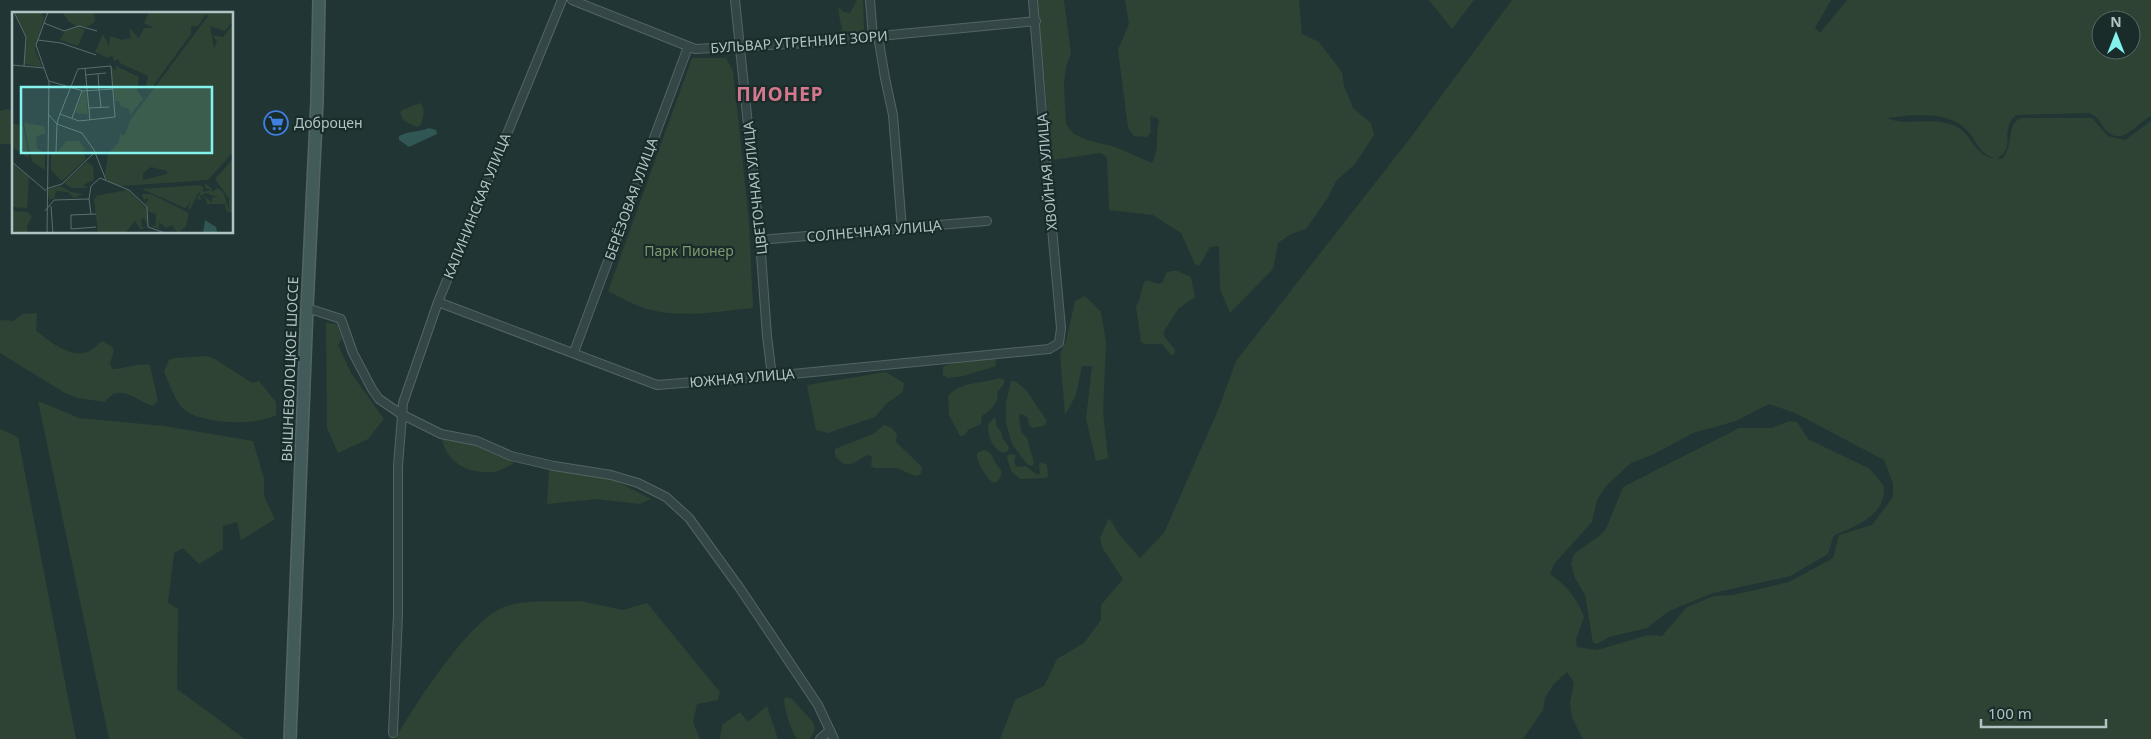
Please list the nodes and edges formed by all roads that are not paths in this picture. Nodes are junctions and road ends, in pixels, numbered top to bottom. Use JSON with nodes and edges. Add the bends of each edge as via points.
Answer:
{"nodes":[{"id":1,"x":319,"y":0,"type":"edge"},
{"id":2,"x":562,"y":0,"type":"edge"},
{"id":3,"x":572,"y":0,"type":"edge"},
{"id":4,"x":735,"y":0,"type":"edge"},
{"id":5,"x":870,"y":0,"type":"edge"},
{"id":6,"x":1033,"y":0,"type":"edge"},
{"id":7,"x":1036,"y":22,"type":"junction"},
{"id":8,"x":876,"y":37,"type":"junction"},
{"id":9,"x":688,"y":47,"type":"junction"},
{"id":10,"x":740,"y":47,"type":"junction"},
{"id":11,"x":987,"y":221,"type":"dead end"},
{"id":12,"x":902,"y":229,"type":"junction"},
{"id":13,"x":760,"y":240,"type":"junction"},
{"id":14,"x":438,"y":302,"type":"junction"},
{"id":15,"x":307,"y":308,"type":"junction"},
{"id":16,"x":1059,"y":343,"type":"joint"},
{"id":17,"x":574,"y":352,"type":"junction"},
{"id":18,"x":772,"y":376,"type":"junction"},
{"id":19,"x":401,"y":414,"type":"junction"},
{"id":20,"x":830,"y":730,"type":"junction"},
{"id":21,"x":392,"y":733,"type":"dead end"},
{"id":22,"x":290,"y":739,"type":"edge"},
{"id":23,"x":820,"y":739,"type":"edge"},
{"id":24,"x":834,"y":739,"type":"edge"}],
"edges":[{"from":1,"to":15,"type":"main road","name":"ВЫШНЕВОЛОЦКОЕ ШОССЕ"},
{"from":2,"to":14,"type":"street","name":"КАЛИНИНСКАЯ УЛИЦА"},
{"from":3,"to":9,"type":"street","name":"БУЛЬВАР УТРЕННИЕ ЗОРИ"},
{"from":4,"to":10,"type":"street","name":"ЦВЕТОЧНАЯ УЛИЦА"},
{"from":5,"to":8,"type":"street"},
{"from":6,"to":7,"type":"street","name":"ХВОЙНАЯ УЛИЦА"},
{"from":7,"to":8,"type":"street","name":"БУЛЬВАР УТРЕННИЕ ЗОРИ"},
{"from":7,"to":16,"type":"street","name":"ХВОЙНАЯ УЛИЦА","via":[[1062,328]]},
{"from":8,"to":10,"type":"street","name":"БУЛЬВАР УТРЕННИЕ ЗОРИ"},
{"from":8,"to":12,"type":"street","via":[[893,115]]},
{"from":9,"to":10,"type":"street","name":"БУЛЬВАР УТРЕННИЕ ЗОРИ"},
{"from":9,"to":17,"type":"street","name":"БЕРЁЗОВАЯ УЛИЦА"},
{"from":10,"to":13,"type":"street","name":"ЦВЕТОЧНАЯ УЛИЦА"},
{"from":11,"to":12,"type":"street","name":"СОЛНЕЧНАЯ УЛИЦА"},
{"from":12,"to":13,"type":"street","name":"СОЛНЕЧНАЯ УЛИЦА"},
{"from":13,"to":18,"type":"street","name":"ЦВЕТОЧНАЯ УЛИЦА"},
{"from":14,"to":17,"type":"street","name":"ЮЖНАЯ УЛИЦА"},
{"from":14,"to":19,"type":"street","name":"КАЛИНИНСКАЯ УЛИЦА"},
{"from":15,"to":19,"type":"street","via":[[341,319],[353,353],[372,389],[379,399]]},
{"from":15,"to":22,"type":"main road","name":"ВЫШНЕВОЛОЦКОЕ ШОССЕ"},
{"from":16,"to":18,"type":"street","name":"ЮЖНАЯ УЛИЦА","via":[[1049,349]]},
{"from":17,"to":18,"type":"street","name":"ЮЖНАЯ УЛИЦА","via":[[657,385]]},
{"from":19,"to":20,"type":"street","via":[[441,434],[477,441],[511,456],[611,475],[638,483],[666,497],[689,518],[739,587],[818,705]]},
{"from":19,"to":21,"type":"street","name":"КАЛИНИНСКАЯ УЛИЦА","via":[[398,614]]},
{"from":20,"to":23,"type":"street"},
{"from":20,"to":24,"type":"street"}]}
